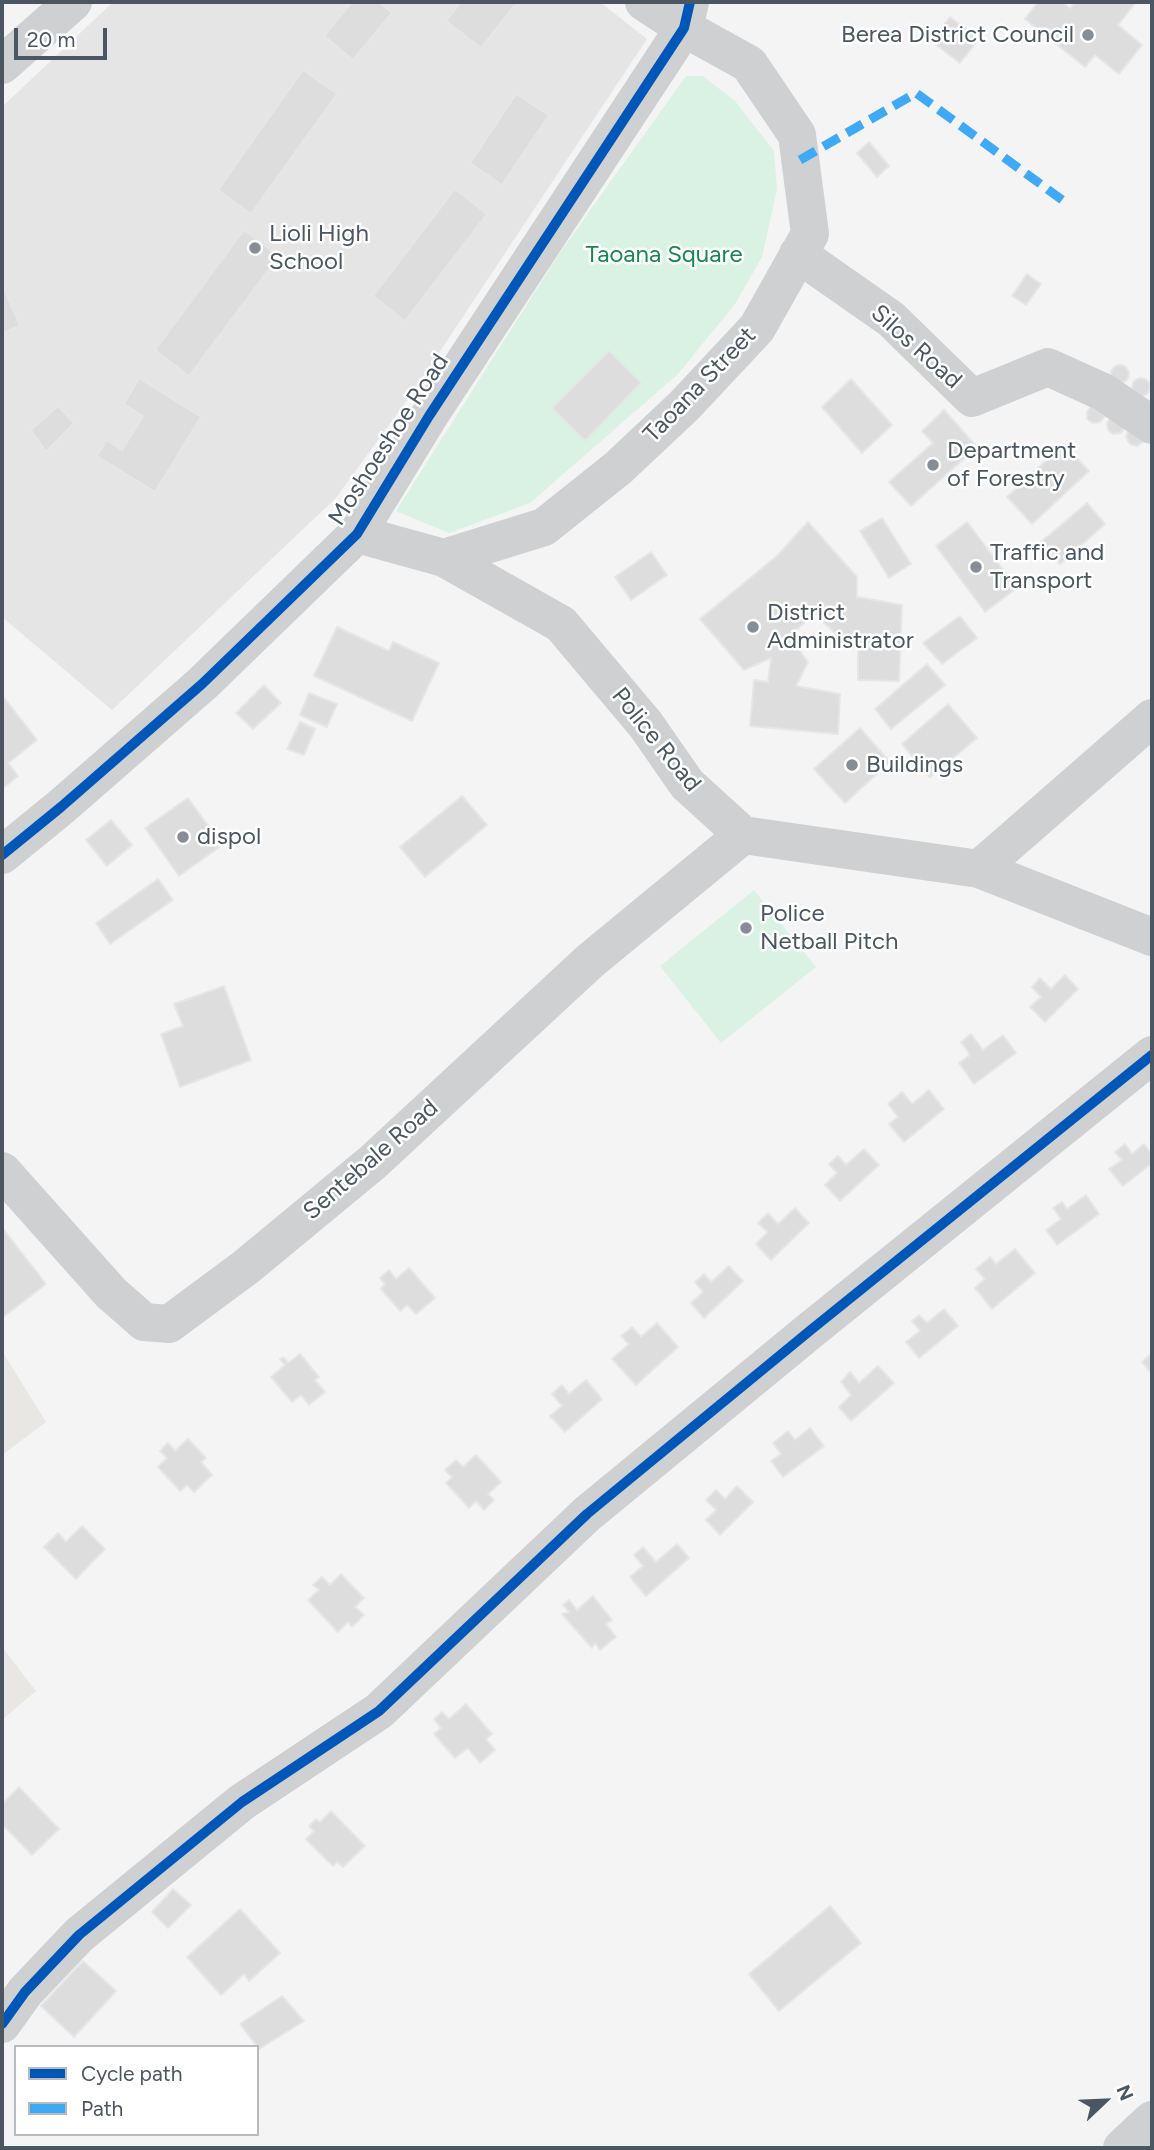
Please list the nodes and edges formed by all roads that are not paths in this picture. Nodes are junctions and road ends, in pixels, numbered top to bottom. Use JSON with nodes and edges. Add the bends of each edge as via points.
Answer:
{"nodes":[{"id":1,"x":73,"y":2,"type":"edge"},
{"id":2,"x":644,"y":2,"type":"edge"},
{"id":3,"x":687,"y":15,"type":"edge"},
{"id":4,"x":2,"y":65,"type":"edge"},
{"id":5,"x":798,"y":254,"type":"junction"},
{"id":6,"x":1152,"y":425,"type":"edge"},
{"id":7,"x":357,"y":534,"type":"junction"},
{"id":8,"x":444,"y":558,"type":"junction"},
{"id":9,"x":1152,"y":718,"type":"edge"},
{"id":10,"x":743,"y":835,"type":"junction"},
{"id":11,"x":2,"y":855,"type":"edge"},
{"id":12,"x":979,"y":869,"type":"junction"},
{"id":13,"x":1152,"y":937,"type":"edge"},
{"id":14,"x":1152,"y":1055,"type":"edge"},
{"id":15,"x":2,"y":1171,"type":"edge"},
{"id":16,"x":2,"y":2024,"type":"edge"},
{"id":17,"x":1152,"y":2120,"type":"edge"},
{"id":18,"x":1122,"y":2148,"type":"edge"}],
"edges":[{"from":1,"to":4,"type":"street"},
{"from":2,"to":3,"type":"street","name":"Taoana Street"},
{"from":3,"to":5,"type":"street","name":"Taoana Street","via":[[749,64],[797,135],[810,234]]},
{"from":3,"to":7,"type":"street","name":"Moshoeshoe Road"},
{"from":5,"to":6,"type":"street","name":"Silos Road","via":[[891,318],[972,398],[1048,368],[1103,392]]},
{"from":5,"to":8,"type":"street","name":"Taoana Street","via":[[757,328],[618,468],[544,527]]},
{"from":7,"to":8,"type":"street"},
{"from":7,"to":11,"type":"street","name":"Moshoeshoe Road","via":[[202,684]]},
{"from":8,"to":10,"type":"street","name":"Police Road","via":[[561,624],[646,725],[687,784]]},
{"from":9,"to":12,"type":"street"},
{"from":10,"to":12,"type":"street"},
{"from":10,"to":15,"type":"street","name":"Sentebale Road","via":[[590,961],[373,1162],[169,1324],[144,1322],[111,1293]]},
{"from":12,"to":13,"type":"street"},
{"from":14,"to":16,"type":"street","via":[[587,1514],[379,1711],[242,1802],[79,1935],[25,1992]]},
{"from":17,"to":18,"type":"street"}]}
